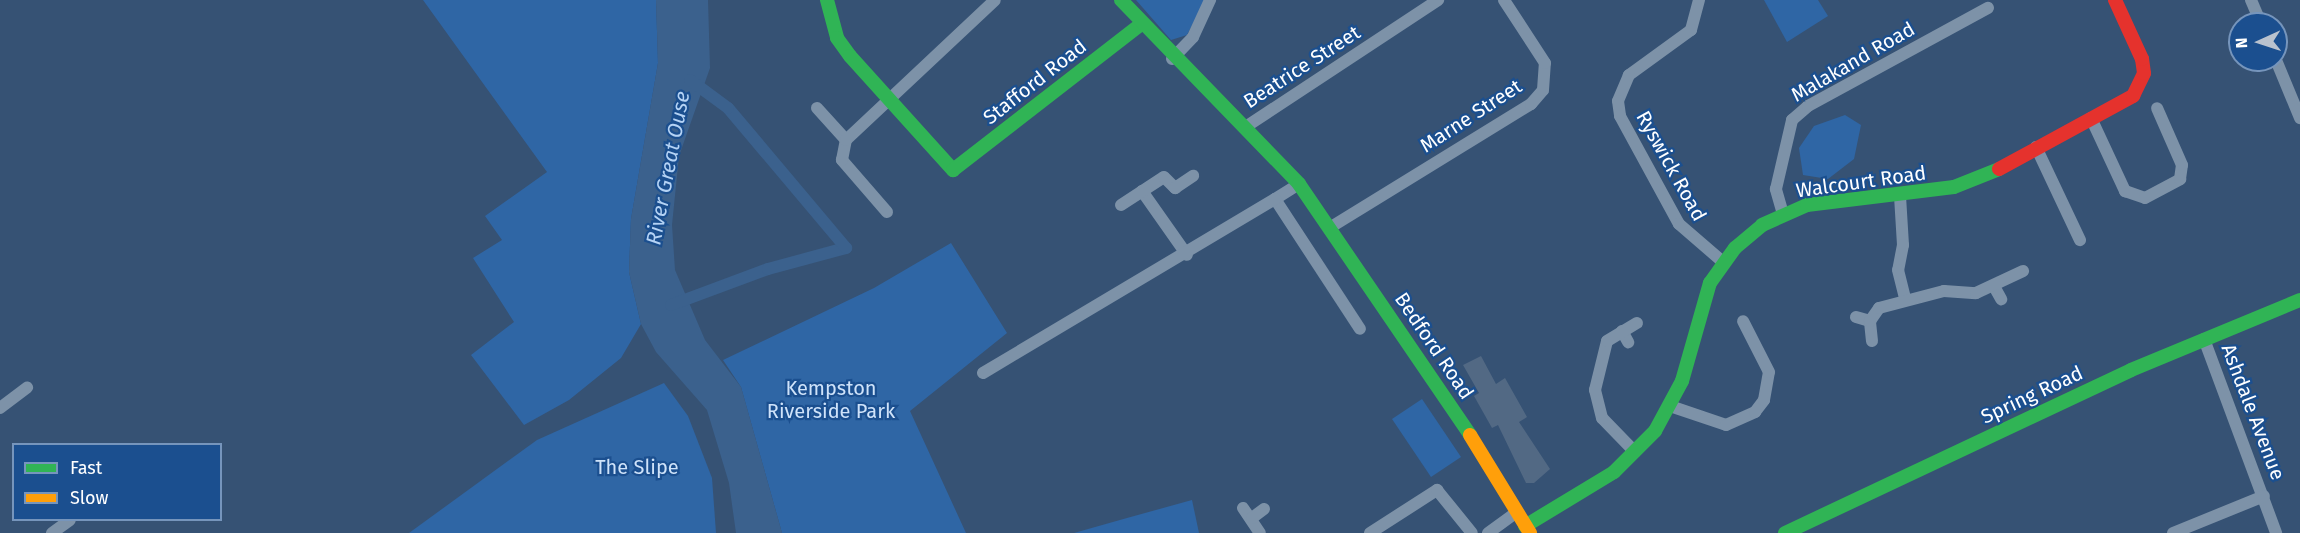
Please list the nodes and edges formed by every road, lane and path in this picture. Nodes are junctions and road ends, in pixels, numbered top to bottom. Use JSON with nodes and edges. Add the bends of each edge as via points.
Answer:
{"nodes":[{"id":1,"x":827,"y":0,"type":"edge"},
{"id":2,"x":995,"y":0,"type":"edge"},
{"id":3,"x":1121,"y":0,"type":"edge"},
{"id":4,"x":1210,"y":0,"type":"edge"},
{"id":5,"x":1438,"y":0,"type":"edge"},
{"id":6,"x":1504,"y":0,"type":"edge"},
{"id":7,"x":1699,"y":0,"type":"edge"},
{"id":8,"x":2115,"y":0,"type":"edge"},
{"id":9,"x":1988,"y":8,"type":"dead end"},
{"id":10,"x":1140,"y":25,"type":"junction"},
{"id":11,"x":1172,"y":59,"type":"junction"},
{"id":12,"x":2281,"y":72,"type":"edge"},
{"id":13,"x":891,"y":101,"type":"junction"},
{"id":14,"x":817,"y":108,"type":"dead end"},
{"id":15,"x":2157,"y":108,"type":"dead end"},
{"id":16,"x":2091,"y":118,"type":"junction"},
{"id":17,"x":2300,"y":118,"type":"edge"},
{"id":18,"x":1247,"y":126,"type":"junction"},
{"id":19,"x":846,"y":140,"type":"junction"},
{"id":20,"x":2036,"y":147,"type":"junction"},
{"id":21,"x":1193,"y":176,"type":"dead end"},
{"id":22,"x":1299,"y":184,"type":"junction"},
{"id":23,"x":1142,"y":191,"type":"junction"},
{"id":24,"x":1900,"y":196,"type":"junction"},
{"id":25,"x":1275,"y":199,"type":"junction"},
{"id":26,"x":1121,"y":206,"type":"dead end"},
{"id":27,"x":887,"y":212,"type":"dead end"},
{"id":28,"x":1784,"y":214,"type":"junction"},
{"id":29,"x":1331,"y":227,"type":"junction"},
{"id":30,"x":2080,"y":240,"type":"dead end"},
{"id":31,"x":1187,"y":255,"type":"junction"},
{"id":32,"x":1723,"y":262,"type":"junction"},
{"id":33,"x":2022,"y":271,"type":"dead end"},
{"id":34,"x":1905,"y":299,"type":"junction"},
{"id":35,"x":2300,"y":300,"type":"edge"},
{"id":36,"x":1856,"y":317,"type":"dead end"},
{"id":37,"x":1743,"y":321,"type":"dead end"},
{"id":38,"x":1870,"y":321,"type":"junction"},
{"id":39,"x":1637,"y":323,"type":"dead end"},
{"id":40,"x":1359,"y":329,"type":"dead end"},
{"id":41,"x":2204,"y":339,"type":"junction"},
{"id":42,"x":1872,"y":341,"type":"dead end"},
{"id":43,"x":983,"y":373,"type":"dead end"},
{"id":44,"x":27,"y":388,"type":"dead end"},
{"id":45,"x":1670,"y":406,"type":"junction"},
{"id":46,"x":0,"y":408,"type":"edge"},
{"id":47,"x":1635,"y":452,"type":"junction"},
{"id":48,"x":2264,"y":495,"type":"junction"},
{"id":49,"x":1243,"y":508,"type":"dead end"},
{"id":50,"x":1264,"y":509,"type":"dead end"},
{"id":51,"x":1516,"y":513,"type":"junction"},
{"id":52,"x":1252,"y":518,"type":"junction"},
{"id":53,"x":67,"y":521,"type":"edge"},
{"id":54,"x":1527,"y":530,"type":"edge"},
{"id":55,"x":52,"y":533,"type":"edge"},
{"id":56,"x":1260,"y":533,"type":"edge"},
{"id":57,"x":1370,"y":533,"type":"edge"},
{"id":58,"x":1472,"y":533,"type":"edge"},
{"id":59,"x":1488,"y":533,"type":"edge"},
{"id":60,"x":1785,"y":533,"type":"edge"},
{"id":61,"x":2173,"y":533,"type":"edge"},
{"id":62,"x":2276,"y":533,"type":"edge"}],
"edges":[{"from":1,"to":13,"type":"street","via":[[837,38]]},
{"from":2,"to":13,"type":"street"},
{"from":3,"to":10,"type":"street","name":"Bedford Road"},
{"from":4,"to":11,"type":"street","via":[[1193,37]]},
{"from":5,"to":18,"type":"street","name":"Beatrice Street"},
{"from":6,"to":29,"type":"street","name":"Marne Street","via":[[1545,63],[1543,90],[1531,104]]},
{"from":7,"to":32,"type":"street","name":"Ryswick Road","via":[[1691,30],[1629,75],[1618,101],[1620,116],[1679,224]]},
{"from":8,"to":16,"type":"street","name":"Walcourt Road","via":[[2144,73],[2133,96]]},
{"from":9,"to":28,"type":"street","name":"Malakand Road","via":[[1808,106],[1792,120],[1776,189]]},
{"from":10,"to":11,"type":"street","name":"Bedford Road"},
{"from":10,"to":13,"type":"street","name":"Stafford Road","via":[[953,170]]},
{"from":11,"to":18,"type":"street","name":"Bedford Road"},
{"from":12,"to":17,"type":"street"},
{"from":13,"to":19,"type":"street"},
{"from":14,"to":19,"type":"street"},
{"from":15,"to":16,"type":"street","via":[[2182,165],[2180,179],[2145,198],[2125,191]]},
{"from":16,"to":20,"type":"street","name":"Walcourt Road"},
{"from":18,"to":22,"type":"street","name":"Bedford Road"},
{"from":19,"to":27,"type":"street","via":[[842,160]]},
{"from":20,"to":24,"type":"street","name":"Walcourt Road","via":[[1980,177]]},
{"from":20,"to":30,"type":"street"},
{"from":21,"to":23,"type":"street","via":[[1174,188],[1164,177]]},
{"from":22,"to":25,"type":"street"},
{"from":22,"to":29,"type":"street","name":"Bedford Road"},
{"from":23,"to":26,"type":"street"},
{"from":23,"to":31,"type":"street"},
{"from":24,"to":28,"type":"street","name":"Walcourt Road","via":[[1807,205]]},
{"from":24,"to":34,"type":"street","via":[[1903,244],[1898,270]]},
{"from":25,"to":31,"type":"street"},
{"from":25,"to":40,"type":"street"},
{"from":28,"to":32,"type":"street","name":"Walcourt Road","via":[[1762,225]]},
{"from":29,"to":51,"type":"street","name":"Bedford Road","via":[[1480,449]]},
{"from":31,"to":43,"type":"street"},
{"from":32,"to":45,"type":"street","name":"Walcourt Road","via":[[1701,303]]},
{"from":33,"to":34,"type":"street","via":[[1998,293]]},
{"from":34,"to":38,"type":"street","via":[[1878,308]]},
{"from":35,"to":41,"type":"street","name":"Spring Road"},
{"from":36,"to":38,"type":"street"},
{"from":37,"to":45,"type":"street","via":[[1769,372],[1764,400],[1755,412],[1726,425]]},
{"from":38,"to":42,"type":"street"},
{"from":39,"to":47,"type":"street","via":[[1625,337],[1604,348],[1595,390],[1602,418]]},
{"from":41,"to":48,"type":"street","name":"Ashdale Avenue"},
{"from":41,"to":60,"type":"street","name":"Spring Road"},
{"from":44,"to":46,"type":"street"},
{"from":45,"to":47,"type":"street","name":"Walcourt Road"},
{"from":47,"to":54,"type":"street","name":"Walcourt Road","via":[[1614,472]]},
{"from":48,"to":61,"type":"street"},
{"from":48,"to":62,"type":"street","name":"Ashdale Avenue"},
{"from":49,"to":52,"type":"street"},
{"from":50,"to":52,"type":"street"},
{"from":51,"to":54,"type":"street","name":"Bedford Road"},
{"from":51,"to":59,"type":"street"},
{"from":52,"to":56,"type":"street"},
{"from":53,"to":55,"type":"street"},
{"from":57,"to":58,"type":"street","via":[[1437,490]]}]}
